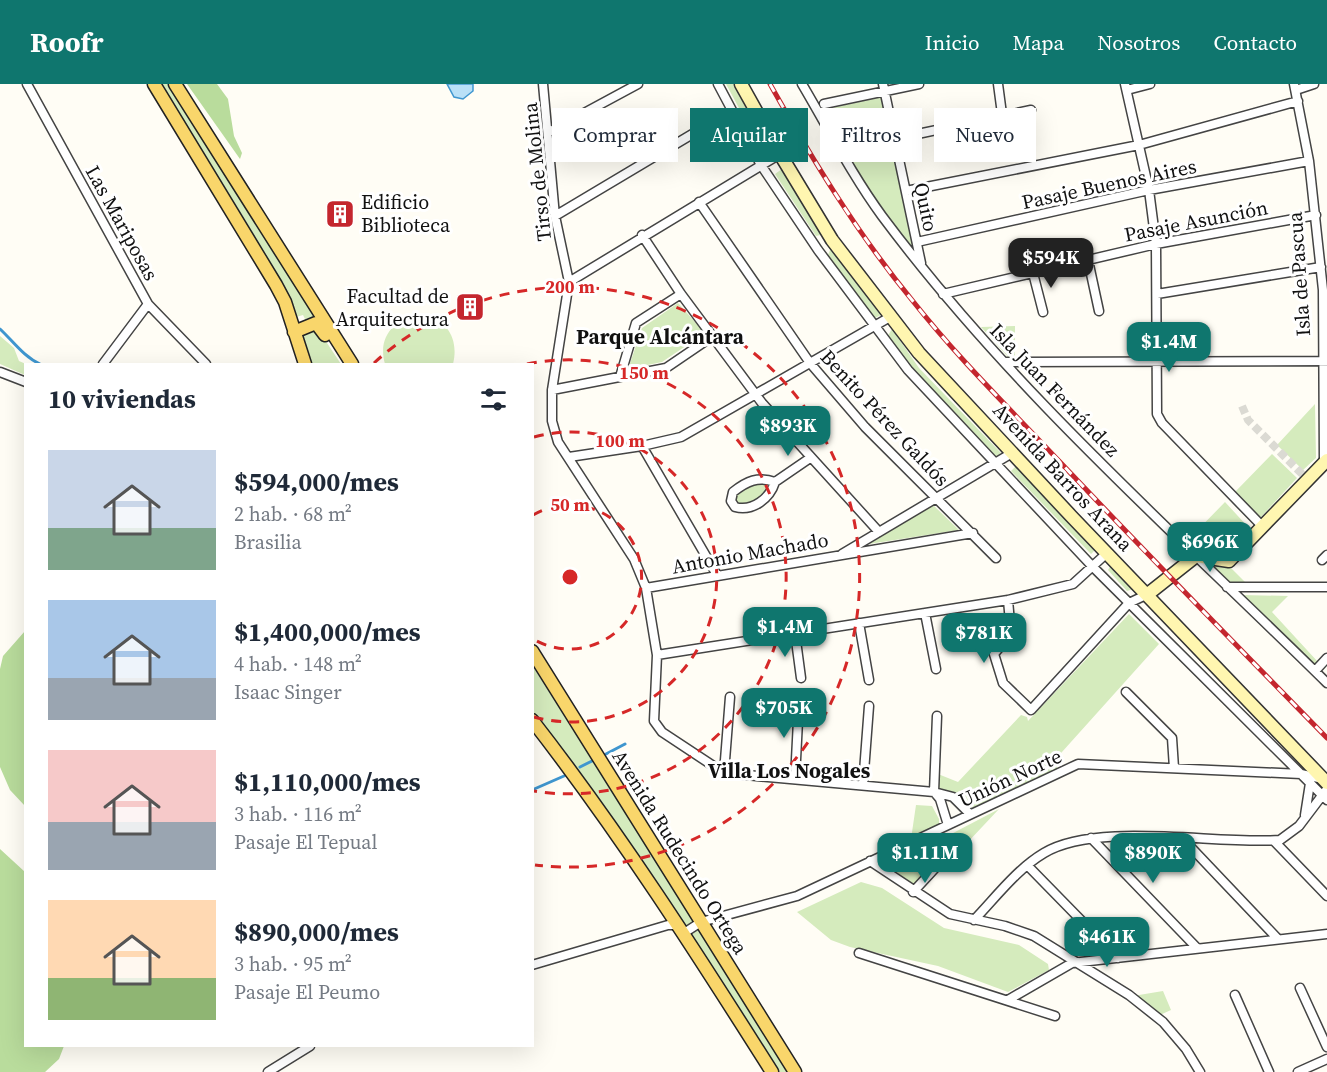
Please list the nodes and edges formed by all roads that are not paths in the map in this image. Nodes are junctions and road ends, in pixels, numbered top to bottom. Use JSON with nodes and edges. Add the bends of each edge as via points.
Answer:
{"nodes":[{"id":1,"x":27,"y":84,"type":"edge"},
{"id":2,"x":154,"y":84,"type":"edge"},
{"id":3,"x":175,"y":84,"type":"edge"},
{"id":4,"x":543,"y":84,"type":"edge"},
{"id":5,"x":638,"y":84,"type":"edge"},
{"id":6,"x":718,"y":84,"type":"edge"},
{"id":7,"x":741,"y":84,"type":"edge"},
{"id":8,"x":802,"y":84,"type":"edge"},
{"id":9,"x":919,"y":84,"type":"edge"},
{"id":10,"x":998,"y":84,"type":"edge"},
{"id":11,"x":1150,"y":84,"type":"edge"},
{"id":12,"x":1314,"y":84,"type":"edge"},
{"id":13,"x":1126,"y":87,"type":"edge"},
{"id":14,"x":1295,"y":87,"type":"edge"},
{"id":15,"x":884,"y":88,"type":"edge"},
{"id":16,"x":1298,"y":101,"type":"junction"},
{"id":17,"x":824,"y":104,"type":"dead end"},
{"id":18,"x":730,"y":108,"type":"edge"},
{"id":19,"x":754,"y":108,"type":"edge"},
{"id":20,"x":888,"y":108,"type":"edge"},
{"id":21,"x":1001,"y":108,"type":"edge"},
{"id":22,"x":549,"y":132,"type":"junction"},
{"id":23,"x":690,"y":135,"type":"edge"},
{"id":24,"x":1139,"y":145,"type":"junction"},
{"id":25,"x":1309,"y":161,"type":"junction"},
{"id":26,"x":759,"y":162,"type":"edge"},
{"id":27,"x":766,"y":162,"type":"edge"},
{"id":28,"x":785,"y":162,"type":"edge"},
{"id":29,"x":899,"y":162,"type":"edge"},
{"id":30,"x":761,"y":165,"type":"junction"},
{"id":31,"x":1149,"y":190,"type":"junction"},
{"id":32,"x":906,"y":191,"type":"junction"},
{"id":33,"x":699,"y":202,"type":"junction"},
{"id":34,"x":1316,"y":215,"type":"junction"},
{"id":35,"x":555,"y":216,"type":"junction"},
{"id":36,"x":642,"y":235,"type":"junction"},
{"id":37,"x":832,"y":240,"type":"junction"},
{"id":38,"x":916,"y":242,"type":"junction"},
{"id":39,"x":1156,"y":244,"type":"junction"},
{"id":40,"x":818,"y":250,"type":"junction"},
{"id":41,"x":1088,"y":260,"type":"junction"},
{"id":42,"x":922,"y":266,"type":"junction"},
{"id":43,"x":1321,"y":267,"type":"junction"},
{"id":44,"x":1033,"y":273,"type":"junction"},
{"id":45,"x":569,"y":282,"type":"junction"},
{"id":46,"x":1325,"y":290,"type":"edge"},
{"id":47,"x":681,"y":294,"type":"junction"},
{"id":48,"x":943,"y":294,"type":"junction"},
{"id":49,"x":1157,"y":294,"type":"junction"},
{"id":50,"x":148,"y":304,"type":"junction"},
{"id":51,"x":1099,"y":311,"type":"dead end"},
{"id":52,"x":1043,"y":312,"type":"dead end"},
{"id":53,"x":890,"y":317,"type":"junction"},
{"id":54,"x":873,"y":327,"type":"junction"},
{"id":55,"x":294,"y":332,"type":"junction"},
{"id":56,"x":713,"y":336,"type":"junction"},
{"id":57,"x":342,"y":349,"type":"junction"},
{"id":58,"x":1325,"y":360,"type":"edge"},
{"id":59,"x":1155,"y":361,"type":"junction"},
{"id":60,"x":1006,"y":362,"type":"junction"},
{"id":61,"x":104,"y":363,"type":"edge"},
{"id":62,"x":205,"y":363,"type":"edge"},
{"id":63,"x":305,"y":363,"type":"edge"},
{"id":64,"x":351,"y":363,"type":"edge"},
{"id":65,"x":810,"y":363,"type":"junction"},
{"id":66,"x":0,"y":372,"type":"edge"},
{"id":67,"x":620,"y":377,"type":"junction"},
{"id":68,"x":24,"y":381,"type":"edge"},
{"id":69,"x":552,"y":390,"type":"junction"},
{"id":70,"x":755,"y":393,"type":"junction"},
{"id":71,"x":1325,"y":418,"type":"edge"},
{"id":72,"x":642,"y":446,"type":"junction"},
{"id":73,"x":1012,"y":453,"type":"junction"},
{"id":74,"x":569,"y":457,"type":"junction"},
{"id":75,"x":810,"y":458,"type":"junction"},
{"id":76,"x":1326,"y":461,"type":"edge"},
{"id":77,"x":995,"y":463,"type":"junction"},
{"id":78,"x":775,"y":482,"type":"junction"},
{"id":79,"x":936,"y":498,"type":"junction"},
{"id":80,"x":1262,"y":526,"type":"junction"},
{"id":81,"x":879,"y":532,"type":"junction"},
{"id":82,"x":973,"y":533,"type":"junction"},
{"id":83,"x":1107,"y":553,"type":"junction"},
{"id":84,"x":1196,"y":556,"type":"junction"},
{"id":85,"x":836,"y":557,"type":"junction"},
{"id":86,"x":996,"y":558,"type":"dead end"},
{"id":87,"x":1092,"y":566,"type":"junction"},
{"id":88,"x":717,"y":575,"type":"junction"},
{"id":89,"x":1227,"y":587,"type":"junction"},
{"id":90,"x":1327,"y":587,"type":"edge"},
{"id":91,"x":646,"y":588,"type":"junction"},
{"id":92,"x":1148,"y":594,"type":"junction"},
{"id":93,"x":1008,"y":600,"type":"junction"},
{"id":94,"x":1129,"y":603,"type":"junction"},
{"id":95,"x":925,"y":613,"type":"junction"},
{"id":96,"x":859,"y":623,"type":"junction"},
{"id":97,"x":795,"y":633,"type":"junction"},
{"id":98,"x":534,"y":654,"type":"edge"},
{"id":99,"x":657,"y":655,"type":"junction"},
{"id":100,"x":1327,"y":658,"type":"edge"},
{"id":101,"x":936,"y":669,"type":"dead end"},
{"id":102,"x":1315,"y":671,"type":"junction"},
{"id":103,"x":801,"y":678,"type":"dead end"},
{"id":104,"x":869,"y":680,"type":"dead end"},
{"id":105,"x":1327,"y":683,"type":"edge"},
{"id":106,"x":1126,"y":692,"type":"dead end"},
{"id":107,"x":730,"y":697,"type":"dead end"},
{"id":108,"x":799,"y":701,"type":"dead end"},
{"id":109,"x":869,"y":706,"type":"dead end"},
{"id":110,"x":937,"y":716,"type":"dead end"},
{"id":111,"x":534,"y":723,"type":"edge"},
{"id":112,"x":1278,"y":751,"type":"junction"},
{"id":113,"x":1306,"y":761,"type":"junction"},
{"id":114,"x":1174,"y":768,"type":"junction"},
{"id":115,"x":724,"y":773,"type":"junction"},
{"id":116,"x":1276,"y":773,"type":"junction"},
{"id":117,"x":1301,"y":774,"type":"junction"},
{"id":118,"x":795,"y":779,"type":"junction"},
{"id":119,"x":1310,"y":783,"type":"junction"},
{"id":120,"x":863,"y":784,"type":"junction"},
{"id":121,"x":1325,"y":789,"type":"edge"},
{"id":122,"x":934,"y":792,"type":"junction"},
{"id":123,"x":970,"y":813,"type":"junction"},
{"id":124,"x":1305,"y":818,"type":"junction"},
{"id":125,"x":948,"y":825,"type":"junction"},
{"id":126,"x":1091,"y":838,"type":"junction"},
{"id":127,"x":1182,"y":838,"type":"junction"},
{"id":128,"x":1274,"y":841,"type":"junction"},
{"id":129,"x":960,"y":842,"type":"dead end"},
{"id":130,"x":870,"y":861,"type":"junction"},
{"id":131,"x":1028,"y":864,"type":"junction"},
{"id":132,"x":913,"y":892,"type":"junction"},
{"id":133,"x":1327,"y":896,"type":"edge"},
{"id":134,"x":974,"y":920,"type":"junction"},
{"id":135,"x":701,"y":922,"type":"junction"},
{"id":136,"x":681,"y":929,"type":"junction"},
{"id":137,"x":1327,"y":934,"type":"edge"},
{"id":138,"x":1277,"y":938,"type":"junction"},
{"id":139,"x":1197,"y":948,"type":"junction"},
{"id":140,"x":859,"y":953,"type":"dead end"},
{"id":141,"x":1118,"y":958,"type":"junction"},
{"id":142,"x":1072,"y":963,"type":"junction"},
{"id":143,"x":534,"y":964,"type":"edge"},
{"id":144,"x":1300,"y":988,"type":"dead end"},
{"id":145,"x":1235,"y":995,"type":"dead end"},
{"id":146,"x":1008,"y":1000,"type":"junction"},
{"id":147,"x":1055,"y":1016,"type":"dead end"},
{"id":148,"x":307,"y":1047,"type":"edge"},
{"id":149,"x":1327,"y":1047,"type":"edge"},
{"id":150,"x":1327,"y":1059,"type":"edge"},
{"id":151,"x":268,"y":1072,"type":"edge"},
{"id":152,"x":772,"y":1072,"type":"edge"},
{"id":153,"x":795,"y":1072,"type":"edge"},
{"id":154,"x":1200,"y":1072,"type":"edge"},
{"id":155,"x":1269,"y":1072,"type":"edge"},
{"id":156,"x":1298,"y":1072,"type":"edge"}],
"edges":[{"from":1,"to":50,"type":"street","name":"Las Mariposas"},
{"from":2,"to":55,"type":"main road","via":[[276,285]]},
{"from":3,"to":57,"type":"main road"},
{"from":4,"to":22,"type":"street","name":"Tirso de Molina"},
{"from":5,"to":22,"type":"street"},
{"from":6,"to":18,"type":"street","name":"Avenida Barros Arana"},
{"from":7,"to":19,"type":"main road","name":"Avenida Barros Arana"},
{"from":8,"to":42,"type":"street","name":"Isla Juan Fernández","via":[[881,214]]},
{"from":9,"to":15,"type":"street"},
{"from":10,"to":21,"type":"street"},
{"from":11,"to":13,"type":"street"},
{"from":12,"to":14,"type":"street"},
{"from":13,"to":24,"type":"street"},
{"from":14,"to":16,"type":"street","name":"Isla de Pascua"},
{"from":15,"to":17,"type":"street"},
{"from":15,"to":20,"type":"street","name":"Quito"},
{"from":16,"to":24,"type":"street"},
{"from":16,"to":25,"type":"street","name":"Isla de Pascua"},
{"from":22,"to":35,"type":"street","name":"Tirso de Molina"},
{"from":23,"to":35,"type":"street"},
{"from":24,"to":31,"type":"street"},
{"from":24,"to":32,"type":"street"},
{"from":25,"to":31,"type":"street","name":"Pasaje Buenos Aires"},
{"from":25,"to":34,"type":"street","name":"Isla de Pascua"},
{"from":26,"to":30,"type":"street","name":"Avenida Barros Arana"},
{"from":27,"to":30,"type":"street"},
{"from":28,"to":37,"type":"main road","name":"Avenida Barros Arana"},
{"from":29,"to":32,"type":"street","name":"Quito"},
{"from":30,"to":33,"type":"street"},
{"from":30,"to":40,"type":"street","name":"Avenida Barros Arana"},
{"from":31,"to":38,"type":"street","name":"Pasaje Buenos Aires"},
{"from":31,"to":39,"type":"street"},
{"from":32,"to":38,"type":"street","name":"Quito"},
{"from":33,"to":36,"type":"street"},
{"from":33,"to":65,"type":"street","name":"Benito Pérez Galdós"},
{"from":34,"to":39,"type":"street","name":"Pasaje Asunción"},
{"from":34,"to":43,"type":"street","name":"Isla de Pascua"},
{"from":35,"to":45,"type":"street","name":"Tirso de Molina"},
{"from":36,"to":45,"type":"street"},
{"from":36,"to":47,"type":"street"},
{"from":37,"to":40,"type":"street"},
{"from":37,"to":53,"type":"main road","name":"Avenida Barros Arana"},
{"from":38,"to":42,"type":"street","name":"Quito"},
{"from":39,"to":41,"type":"street","name":"Pasaje Asunción"},
{"from":39,"to":49,"type":"street"},
{"from":40,"to":54,"type":"street","name":"Avenida Barros Arana"},
{"from":41,"to":44,"type":"street","name":"Pasaje Asunción"},
{"from":41,"to":51,"type":"street"},
{"from":42,"to":48,"type":"street","name":"Isla Juan Fernández"},
{"from":43,"to":46,"type":"street","name":"Isla de Pascua"},
{"from":43,"to":49,"type":"street"},
{"from":44,"to":48,"type":"street","name":"Pasaje Asunción"},
{"from":44,"to":52,"type":"street"},
{"from":45,"to":69,"type":"street","name":"Tirso de Molina"},
{"from":46,"to":58,"type":"street","name":"Isla de Pascua"},
{"from":47,"to":56,"type":"street"},
{"from":47,"to":67,"type":"street","via":[[636,323]]},
{"from":48,"to":60,"type":"street","name":"Isla Juan Fernández"},
{"from":49,"to":59,"type":"street"},
{"from":50,"to":61,"type":"street"},
{"from":50,"to":62,"type":"street","name":"Las Mariposas"},
{"from":53,"to":54,"type":"street"},
{"from":53,"to":73,"type":"main road","name":"Avenida Barros Arana"},
{"from":54,"to":65,"type":"street"},
{"from":54,"to":77,"type":"street","name":"Avenida Barros Arana"},
{"from":55,"to":57,"type":"main road","via":[[316,323],[331,343]]},
{"from":55,"to":63,"type":"main road"},
{"from":56,"to":67,"type":"street","via":[[666,368]]},
{"from":56,"to":70,"type":"street"},
{"from":57,"to":64,"type":"main road"},
{"from":58,"to":59,"type":"street"},
{"from":58,"to":71,"type":"street","name":"Isla de Pascua"},
{"from":59,"to":60,"type":"street"},
{"from":59,"to":80,"type":"street","via":[[1156,409],[1162,423]]},
{"from":60,"to":84,"type":"street","name":"Isla Juan Fernández"},
{"from":65,"to":70,"type":"street"},
{"from":65,"to":79,"type":"street","name":"Benito Pérez Galdós","via":[[865,427]]},
{"from":66,"to":68,"type":"street"},
{"from":67,"to":69,"type":"street"},
{"from":69,"to":74,"type":"street","name":"Tirso de Molina","via":[[552,421],[558,442]]},
{"from":70,"to":72,"type":"street","via":[[681,437]]},
{"from":70,"to":75,"type":"street"},
{"from":71,"to":76,"type":"street","name":"Isla de Pascua"},
{"from":72,"to":74,"type":"street"},
{"from":72,"to":88,"type":"street"},
{"from":73,"to":77,"type":"street","name":"Antonio Machado"},
{"from":73,"to":83,"type":"main road","name":"Avenida Barros Arana"},
{"from":74,"to":91,"type":"street","name":"Tirso de Molina","via":[[634,559]]},
{"from":75,"to":78,"type":"street"},
{"from":75,"to":81,"type":"street"},
{"from":76,"to":80,"type":"main road","name":"Isla de Pascua"},
{"from":77,"to":79,"type":"street","name":"Antonio Machado"},
{"from":77,"to":87,"type":"street","name":"Avenida Barros Arana"},
{"from":78,"to":78,"type":"street","via":[[757,478],[744,484],[733,492],[733,504],[742,508],[765,500]]},
{"from":79,"to":81,"type":"street","name":"Antonio Machado"},
{"from":79,"to":82,"type":"street","name":"Benito Pérez Galdós"},
{"from":80,"to":84,"type":"main road","name":"Isla de Pascua","via":[[1229,561]]},
{"from":81,"to":85,"type":"street","name":"Antonio Machado"},
{"from":82,"to":85,"type":"street"},
{"from":82,"to":86,"type":"street","name":"Benito Pérez Galdós"},
{"from":83,"to":87,"type":"street"},
{"from":83,"to":92,"type":"main road","name":"Avenida Barros Arana"},
{"from":84,"to":89,"type":"street","name":"Isla Juan Fernández"},
{"from":84,"to":92,"type":"main road"},
{"from":85,"to":88,"type":"street","name":"Antonio Machado"},
{"from":87,"to":93,"type":"street","via":[[1073,584]]},
{"from":87,"to":94,"type":"street","name":"Avenida Barros Arana"},
{"from":88,"to":91,"type":"street","name":"Antonio Machado"},
{"from":89,"to":90,"type":"street"},
{"from":89,"to":102,"type":"street","name":"Isla Juan Fernández"},
{"from":91,"to":99,"type":"street","name":"Tirso de Molina"},
{"from":92,"to":94,"type":"street"},
{"from":92,"to":113,"type":"main road","name":"Avenida Barros Arana"},
{"from":93,"to":94,"type":"street","via":[[1011,634],[994,654],[1003,683],[1031,710]]},
{"from":93,"to":95,"type":"street"},
{"from":94,"to":112,"type":"street","name":"Avenida Barros Arana"},
{"from":95,"to":96,"type":"street"},
{"from":95,"to":101,"type":"street"},
{"from":96,"to":97,"type":"street"},
{"from":96,"to":104,"type":"street"},
{"from":97,"to":99,"type":"street"},
{"from":97,"to":103,"type":"street"},
{"from":98,"to":135,"type":"main road","name":"Avenida Rudecindo Ortega"},
{"from":99,"to":115,"type":"street","name":"Tirso de Molina","via":[[654,722],[662,732]]},
{"from":100,"to":102,"type":"street"},
{"from":102,"to":105,"type":"street","name":"Isla Juan Fernández"},
{"from":106,"to":114,"type":"street","via":[[1172,738]]},
{"from":107,"to":115,"type":"street"},
{"from":108,"to":118,"type":"street"},
{"from":109,"to":120,"type":"street"},
{"from":110,"to":122,"type":"street"},
{"from":111,"to":136,"type":"main road","name":"Avenida Rudecindo Ortega","via":[[583,785]]},
{"from":112,"to":116,"type":"street","via":[[1280,763]]},
{"from":112,"to":117,"type":"street","name":"Avenida Barros Arana"},
{"from":113,"to":117,"type":"street"},
{"from":113,"to":121,"type":"main road","name":"Avenida Barros Arana"},
{"from":114,"to":116,"type":"street","name":"Unión Norte"},
{"from":114,"to":123,"type":"street","name":"Unión Norte","via":[[1078,764]]},
{"from":115,"to":118,"type":"street","name":"Tirso de Molina"},
{"from":116,"to":117,"type":"street","name":"Unión Norte"},
{"from":117,"to":119,"type":"street","name":"Avenida Barros Arana"},
{"from":117,"to":121,"type":"street","name":"Unión Norte"},
{"from":118,"to":120,"type":"street","name":"Tirso de Molina"},
{"from":119,"to":121,"type":"street","name":"Avenida Barros Arana"},
{"from":119,"to":124,"type":"street"},
{"from":120,"to":122,"type":"street","name":"Tirso de Molina"},
{"from":121,"to":124,"type":"street"},
{"from":122,"to":123,"type":"street","name":"Tirso de Molina","via":[[953,797]]},
{"from":122,"to":125,"type":"street"},
{"from":123,"to":125,"type":"street","name":"Unión Norte"},
{"from":124,"to":128,"type":"street","via":[[1289,835]]},
{"from":125,"to":130,"type":"street","name":"Unión Norte"},
{"from":126,"to":127,"type":"street"},
{"from":126,"to":131,"type":"street","via":[[1056,847]]},
{"from":126,"to":139,"type":"street"},
{"from":127,"to":128,"type":"street"},
{"from":127,"to":138,"type":"street"},
{"from":128,"to":133,"type":"street"},
{"from":129,"to":132,"type":"street"},
{"from":130,"to":132,"type":"street"},
{"from":130,"to":135,"type":"street","name":"Unión Norte","via":[[798,896]]},
{"from":131,"to":134,"type":"street"},
{"from":131,"to":141,"type":"street"},
{"from":132,"to":134,"type":"street","via":[[950,914]]},
{"from":134,"to":142,"type":"street","via":[[1034,936]]},
{"from":135,"to":136,"type":"street","name":"Unión Norte"},
{"from":135,"to":153,"type":"main road","name":"Avenida Rudecindo Ortega"},
{"from":136,"to":143,"type":"street","name":"Unión Norte","via":[[668,926]]},
{"from":136,"to":152,"type":"main road","name":"Avenida Rudecindo Ortega"},
{"from":137,"to":138,"type":"street"},
{"from":138,"to":139,"type":"street"},
{"from":139,"to":141,"type":"street"},
{"from":140,"to":146,"type":"street"},
{"from":141,"to":142,"type":"street"},
{"from":142,"to":146,"type":"street"},
{"from":142,"to":154,"type":"street","via":[[1151,1010],[1175,1035]]},
{"from":144,"to":149,"type":"street"},
{"from":145,"to":155,"type":"street"},
{"from":146,"to":147,"type":"street"},
{"from":148,"to":151,"type":"street"},
{"from":150,"to":156,"type":"street"}]}
